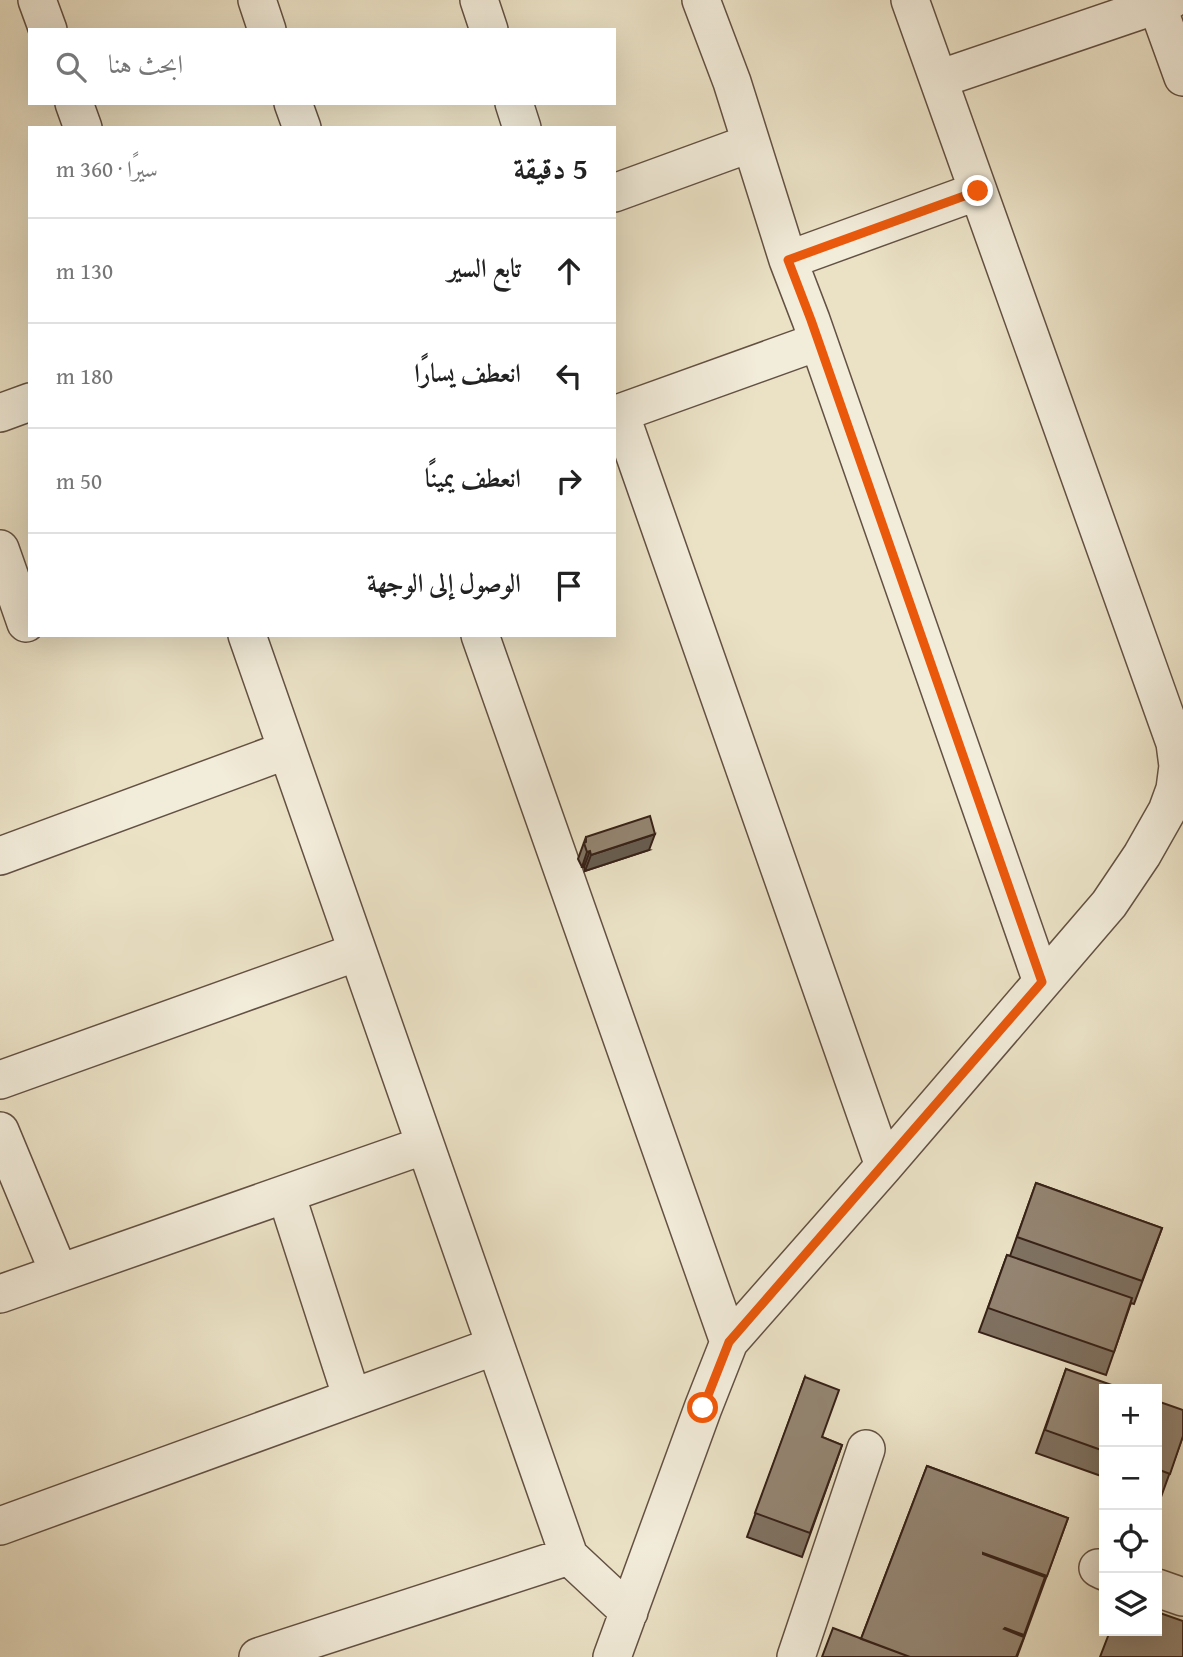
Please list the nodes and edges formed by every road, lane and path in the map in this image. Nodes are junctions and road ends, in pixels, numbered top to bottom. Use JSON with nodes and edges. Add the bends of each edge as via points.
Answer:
{"nodes":[{"id":1,"x":37,"y":0,"type":"edge"},
{"id":2,"x":257,"y":0,"type":"edge"},
{"id":3,"x":479,"y":0,"type":"edge"},
{"id":4,"x":701,"y":0,"type":"edge"},
{"id":5,"x":910,"y":0,"type":"edge"},
{"id":6,"x":1164,"y":2,"type":"edge"},
{"id":7,"x":47,"y":28,"type":"edge"},
{"id":8,"x":266,"y":28,"type":"edge"},
{"id":9,"x":488,"y":28,"type":"edge"},
{"id":10,"x":1183,"y":77,"type":"edge"},
{"id":11,"x":939,"y":79,"type":"junction"},
{"id":12,"x":75,"y":105,"type":"edge"},
{"id":13,"x":294,"y":105,"type":"edge"},
{"id":14,"x":515,"y":105,"type":"edge"},
{"id":15,"x":82,"y":126,"type":"edge"},
{"id":16,"x":301,"y":126,"type":"edge"},
{"id":17,"x":521,"y":126,"type":"edge"},
{"id":18,"x":751,"y":143,"type":"junction"},
{"id":19,"x":616,"y":191,"type":"edge"},
{"id":20,"x":978,"y":191,"type":"junction"},
{"id":21,"x":788,"y":260,"type":"junction"},
{"id":22,"x":817,"y":342,"type":"junction"},
{"id":23,"x":28,"y":403,"type":"edge"},
{"id":24,"x":0,"y":413,"type":"edge"},
{"id":25,"x":617,"y":414,"type":"edge"},
{"id":26,"x":0,"y":549,"type":"edge"},
{"id":27,"x":18,"y":626,"type":"edge"},
{"id":28,"x":248,"y":637,"type":"edge"},
{"id":29,"x":481,"y":637,"type":"edge"},
{"id":30,"x":287,"y":750,"type":"junction"},
{"id":31,"x":0,"y":856,"type":"edge"},
{"id":32,"x":358,"y":952,"type":"junction"},
{"id":33,"x":1042,"y":982,"type":"junction"},
{"id":34,"x":0,"y":1080,"type":"edge"},
{"id":35,"x":0,"y":1131,"type":"edge"},
{"id":36,"x":425,"y":1145,"type":"junction"},
{"id":37,"x":884,"y":1166,"type":"junction"},
{"id":38,"x":286,"y":1194,"type":"junction"},
{"id":39,"x":59,"y":1273,"type":"junction"},
{"id":40,"x":0,"y":1294,"type":"edge"},
{"id":41,"x":729,"y":1342,"type":"junction"},
{"id":42,"x":495,"y":1346,"type":"junction"},
{"id":43,"x":352,"y":1398,"type":"junction"},
{"id":44,"x":866,"y":1449,"type":"dead end"},
{"id":45,"x":0,"y":1526,"type":"edge"},
{"id":46,"x":569,"y":1556,"type":"junction"},
{"id":47,"x":1162,"y":1590,"type":"edge"},
{"id":48,"x":1183,"y":1597,"type":"edge"},
{"id":49,"x":629,"y":1612,"type":"junction"},
{"id":50,"x":258,"y":1657,"type":"edge"},
{"id":51,"x":612,"y":1657,"type":"edge"},
{"id":52,"x":796,"y":1657,"type":"edge"}],
"edges":[{"from":1,"to":7,"type":"street"},
{"from":2,"to":8,"type":"street"},
{"from":3,"to":9,"type":"street"},
{"from":4,"to":18,"type":"street"},
{"from":5,"to":11,"type":"street"},
{"from":6,"to":10,"type":"street"},
{"from":6,"to":11,"type":"street"},
{"from":11,"to":20,"type":"street"},
{"from":12,"to":15,"type":"street"},
{"from":13,"to":16,"type":"street"},
{"from":14,"to":17,"type":"street"},
{"from":18,"to":19,"type":"street"},
{"from":18,"to":21,"type":"street"},
{"from":20,"to":21,"type":"street"},
{"from":20,"to":33,"type":"street","via":[[1175,743],[1178,766],[1167,811],[1142,855],[1109,904]]},
{"from":21,"to":22,"type":"street"},
{"from":22,"to":25,"type":"street"},
{"from":22,"to":33,"type":"street"},
{"from":23,"to":24,"type":"street"},
{"from":25,"to":37,"type":"street"},
{"from":26,"to":27,"type":"street"},
{"from":28,"to":30,"type":"street"},
{"from":29,"to":41,"type":"street"},
{"from":30,"to":31,"type":"street"},
{"from":30,"to":32,"type":"street"},
{"from":32,"to":34,"type":"street"},
{"from":32,"to":36,"type":"street"},
{"from":33,"to":37,"type":"street"},
{"from":35,"to":39,"type":"street"},
{"from":36,"to":38,"type":"street"},
{"from":36,"to":42,"type":"street"},
{"from":37,"to":41,"type":"street"},
{"from":38,"to":39,"type":"street"},
{"from":38,"to":43,"type":"street"},
{"from":39,"to":40,"type":"street"},
{"from":41,"to":49,"type":"street"},
{"from":42,"to":43,"type":"street"},
{"from":42,"to":46,"type":"street"},
{"from":43,"to":45,"type":"street"},
{"from":44,"to":52,"type":"street"},
{"from":46,"to":49,"type":"street"},
{"from":46,"to":50,"type":"street"},
{"from":47,"to":48,"type":"street"},
{"from":49,"to":51,"type":"street"}]}
